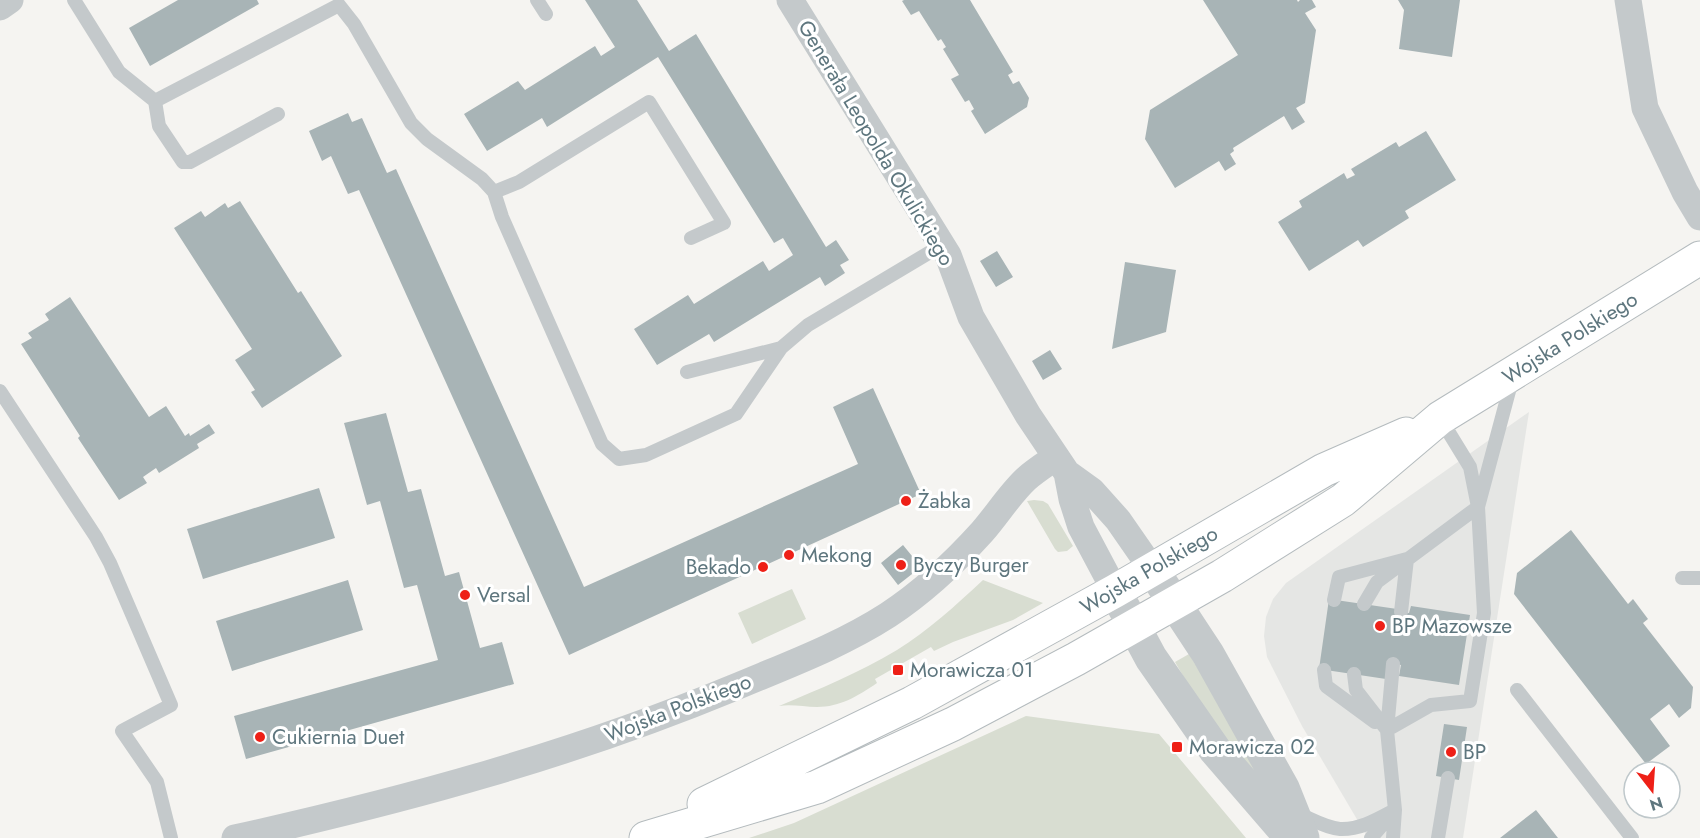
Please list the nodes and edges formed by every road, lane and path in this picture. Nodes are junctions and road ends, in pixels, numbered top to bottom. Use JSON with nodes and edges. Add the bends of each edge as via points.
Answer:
{"nodes":[{"id":1,"x":10,"y":0,"type":"edge"},
{"id":2,"x":74,"y":0,"type":"edge"},
{"id":3,"x":537,"y":0,"type":"edge"},
{"id":4,"x":790,"y":0,"type":"edge"},
{"id":5,"x":1628,"y":0,"type":"edge"},
{"id":6,"x":341,"y":2,"type":"edge"},
{"id":7,"x":0,"y":6,"type":"edge"},
{"id":8,"x":546,"y":14,"type":"dead end"},
{"id":9,"x":155,"y":101,"type":"junction"},
{"id":10,"x":278,"y":114,"type":"dead end"},
{"id":11,"x":494,"y":192,"type":"junction"},
{"id":12,"x":1700,"y":217,"type":"edge"},
{"id":13,"x":691,"y":238,"type":"dead end"},
{"id":14,"x":942,"y":245,"type":"junction"},
{"id":15,"x":1700,"y":258,"type":"edge"},
{"id":16,"x":781,"y":348,"type":"junction"},
{"id":17,"x":687,"y":372,"type":"dead end"},
{"id":18,"x":1514,"y":372,"type":"junction"},
{"id":19,"x":0,"y":391,"type":"edge"},
{"id":20,"x":1440,"y":418,"type":"junction"},
{"id":21,"x":1061,"y":465,"type":"junction"},
{"id":22,"x":1478,"y":507,"type":"junction"},
{"id":23,"x":1407,"y":559,"type":"junction"},
{"id":24,"x":1152,"y":569,"type":"junction"},
{"id":25,"x":1682,"y":578,"type":"dead end"},
{"id":26,"x":1700,"y":578,"type":"edge"},
{"id":27,"x":1115,"y":591,"type":"junction"},
{"id":28,"x":1334,"y":600,"type":"dead end"},
{"id":29,"x":1175,"y":603,"type":"junction"},
{"id":30,"x":1364,"y":604,"type":"dead end"},
{"id":31,"x":1401,"y":612,"type":"dead end"},
{"id":32,"x":1134,"y":627,"type":"junction"},
{"id":33,"x":1393,"y":664,"type":"dead end"},
{"id":34,"x":1324,"y":670,"type":"dead end"},
{"id":35,"x":1354,"y":674,"type":"dead end"},
{"id":36,"x":1517,"y":690,"type":"dead end"},
{"id":37,"x":1387,"y":730,"type":"junction"},
{"id":38,"x":1448,"y":778,"type":"dead end"},
{"id":39,"x":1395,"y":810,"type":"junction"},
{"id":40,"x":1296,"y":829,"type":"edge"},
{"id":41,"x":171,"y":838,"type":"edge"},
{"id":42,"x":235,"y":838,"type":"edge"},
{"id":43,"x":634,"y":838,"type":"edge"},
{"id":44,"x":646,"y":838,"type":"edge"},
{"id":45,"x":1371,"y":838,"type":"edge"},
{"id":46,"x":1393,"y":838,"type":"edge"},
{"id":47,"x":1438,"y":838,"type":"edge"},
{"id":48,"x":1632,"y":838,"type":"edge"}],
"edges":[{"from":1,"to":7,"type":"street"},
{"from":2,"to":9,"type":"lane","via":[[119,72]]},
{"from":3,"to":8,"type":"lane"},
{"from":4,"to":14,"type":"street","name":"Generała Leopolda Okulickiego"},
{"from":5,"to":12,"type":"street","via":[[1645,108]]},
{"from":6,"to":9,"type":"lane"},
{"from":6,"to":11,"type":"lane","via":[[411,123]]},
{"from":9,"to":10,"type":"lane","via":[[159,126],[183,162],[190,162]]},
{"from":11,"to":13,"type":"lane","via":[[519,182],[649,102],[724,223]]},
{"from":11,"to":16,"type":"lane","via":[[602,444],[619,459],[646,455],[736,414]]},
{"from":14,"to":16,"type":"lane","via":[[808,325]]},
{"from":14,"to":21,"type":"street","name":"Generała Leopolda Okulickiego","via":[[971,317]]},
{"from":15,"to":18,"type":"main road","name":"Wojska Polskiego"},
{"from":16,"to":17,"type":"lane"},
{"from":18,"to":20,"type":"main road","name":"Wojska Polskiego"},
{"from":18,"to":22,"type":"lane"},
{"from":19,"to":41,"type":"lane","via":[[96,537],[171,705],[122,731],[157,782]]},
{"from":20,"to":22,"type":"lane","via":[[1470,466]]},
{"from":20,"to":24,"type":"main road","name":"Wojska Polskiego","via":[[1324,470]]},
{"from":20,"to":29,"type":"main road","name":"Wojska Polskiego","via":[[1343,500]]},
{"from":21,"to":24,"type":"street","name":"Generała Leopolda Okulickiego","via":[[1118,520]]},
{"from":21,"to":27,"type":"street","name":"Generała Leopolda Okulickiego","via":[[1081,527]]},
{"from":21,"to":42,"type":"street","name":"Wojska Polskiego","via":[[1028,477],[961,554],[915,596],[886,616],[815,653],[634,727],[512,768]]},
{"from":22,"to":23,"type":"lane"},
{"from":22,"to":37,"type":"lane","via":[[1484,613],[1470,700],[1431,705]]},
{"from":23,"to":28,"type":"lane","via":[[1339,577]]},
{"from":23,"to":30,"type":"lane","via":[[1377,582]]},
{"from":23,"to":31,"type":"lane"},
{"from":24,"to":27,"type":"main road","name":"Wojska Polskiego"},
{"from":24,"to":29,"type":"street"},
{"from":25,"to":26,"type":"lane"},
{"from":27,"to":32,"type":"street"},
{"from":27,"to":43,"type":"main road","name":"Wojska Polskiego","via":[[912,704]]},
{"from":29,"to":32,"type":"main road","name":"Wojska Polskiego"},
{"from":29,"to":40,"type":"street","via":[[1283,788]]},
{"from":32,"to":40,"type":"street","via":[[1215,750]]},
{"from":32,"to":44,"type":"main road","name":"Wojska Polskiego","via":[[953,724],[817,787]]},
{"from":33,"to":37,"type":"lane"},
{"from":34,"to":37,"type":"lane","via":[[1326,687]]},
{"from":35,"to":37,"type":"lane","via":[[1356,690]]},
{"from":36,"to":48,"type":"lane"},
{"from":37,"to":39,"type":"lane"},
{"from":38,"to":47,"type":"lane"},
{"from":39,"to":40,"type":"lane","via":[[1366,825]]},
{"from":39,"to":45,"type":"lane"},
{"from":39,"to":46,"type":"lane"}]}
